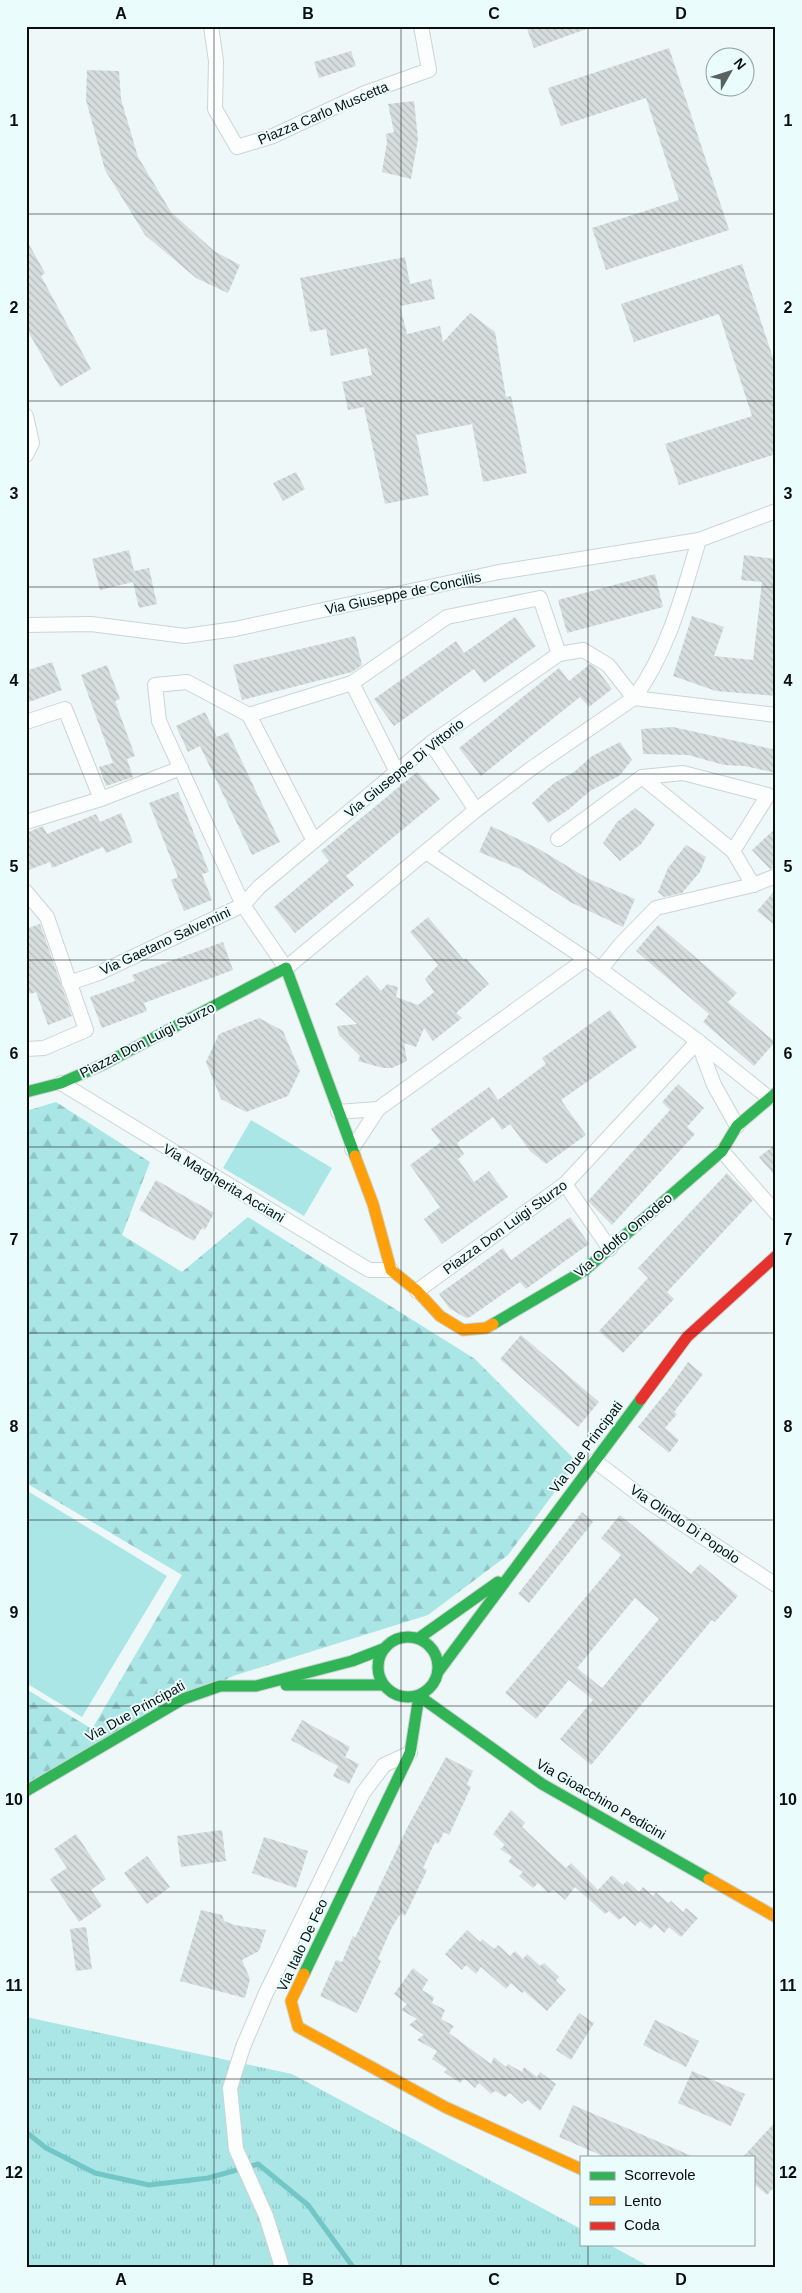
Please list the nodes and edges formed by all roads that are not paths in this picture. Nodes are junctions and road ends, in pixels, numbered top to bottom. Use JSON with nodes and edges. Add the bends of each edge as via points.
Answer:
{"nodes":[{"id":1,"x":211,"y":26,"type":"edge"},
{"id":2,"x":421,"y":26,"type":"edge"},
{"id":3,"x":26,"y":416,"type":"edge"},
{"id":4,"x":26,"y":455,"type":"edge"},
{"id":5,"x":776,"y":512,"type":"edge"},
{"id":6,"x":699,"y":540,"type":"junction"},
{"id":7,"x":26,"y":625,"type":"edge"},
{"id":8,"x":559,"y":654,"type":"junction"},
{"id":9,"x":352,"y":683,"type":"junction"},
{"id":10,"x":634,"y":698,"type":"junction"},
{"id":11,"x":249,"y":715,"type":"junction"},
{"id":12,"x":776,"y":715,"type":"edge"},
{"id":13,"x":26,"y":722,"type":"edge"},
{"id":14,"x":431,"y":743,"type":"junction"},
{"id":15,"x":181,"y":768,"type":"junction"},
{"id":16,"x":397,"y":772,"type":"junction"},
{"id":17,"x":642,"y":777,"type":"junction"},
{"id":18,"x":101,"y":800,"type":"junction"},
{"id":19,"x":476,"y":810,"type":"junction"},
{"id":20,"x":26,"y":822,"type":"edge"},
{"id":21,"x":558,"y":839,"type":"dead end"},
{"id":22,"x":314,"y":841,"type":"junction"},
{"id":23,"x":733,"y":850,"type":"junction"},
{"id":24,"x":426,"y":852,"type":"junction"},
{"id":25,"x":776,"y":876,"type":"edge"},
{"id":26,"x":753,"y":885,"type":"junction"},
{"id":27,"x":26,"y":892,"type":"edge"},
{"id":28,"x":243,"y":904,"type":"junction"},
{"id":29,"x":586,"y":959,"type":"junction"},
{"id":30,"x":286,"y":968,"type":"junction"},
{"id":31,"x":600,"y":970,"type":"junction"},
{"id":32,"x":70,"y":983,"type":"junction"},
{"id":33,"x":698,"y":1041,"type":"junction"},
{"id":34,"x":26,"y":1049,"type":"edge"},
{"id":35,"x":61,"y":1083,"type":"junction"},
{"id":36,"x":26,"y":1092,"type":"edge"},
{"id":37,"x":773,"y":1096,"type":"edge"},
{"id":38,"x":378,"y":1109,"type":"junction"},
{"id":39,"x":338,"y":1112,"type":"junction"},
{"id":40,"x":737,"y":1126,"type":"junction"},
{"id":41,"x":352,"y":1149,"type":"junction"},
{"id":42,"x":722,"y":1151,"type":"junction"},
{"id":43,"x":565,"y":1184,"type":"junction"},
{"id":44,"x":776,"y":1213,"type":"edge"},
{"id":45,"x":610,"y":1249,"type":"junction"},
{"id":46,"x":776,"y":1256,"type":"edge"},
{"id":47,"x":391,"y":1270,"type":"junction"},
{"id":48,"x":417,"y":1291,"type":"junction"},
{"id":49,"x":595,"y":1460,"type":"junction"},
{"id":50,"x":514,"y":1571,"type":"junction"},
{"id":51,"x":776,"y":1585,"type":"edge"},
{"id":52,"x":419,"y":1638,"type":"junction"},
{"id":53,"x":383,"y":1649,"type":"junction"},
{"id":54,"x":438,"y":1672,"type":"junction"},
{"id":55,"x":383,"y":1685,"type":"junction"},
{"id":56,"x":256,"y":1686,"type":"junction"},
{"id":57,"x":419,"y":1696,"type":"junction"},
{"id":58,"x":410,"y":1753,"type":"junction"},
{"id":59,"x":26,"y":1791,"type":"edge"},
{"id":60,"x":776,"y":1917,"type":"edge"},
{"id":61,"x":580,"y":2169,"type":"edge"},
{"id":62,"x":282,"y":2267,"type":"edge"}],
"edges":[{"from":1,"to":2,"type":"street","name":"Piazza Carlo Muscetta","via":[[216,61],[215,109],[237,147],[273,136],[365,93],[429,70]]},
{"from":3,"to":4,"type":"street","via":[[32,443]]},
{"from":5,"to":6,"type":"street","name":"Via Giuseppe de Conciliis"},
{"from":6,"to":7,"type":"street","name":"Via Giuseppe de Conciliis","via":[[499,572],[235,629],[185,636],[91,624]]},
{"from":6,"to":10,"type":"street","via":[[666,641]]},
{"from":8,"to":9,"type":"street","via":[[540,598],[447,617]]},
{"from":8,"to":10,"type":"street","name":"Via Giuseppe Di Vittorio","via":[[583,650],[608,665]]},
{"from":8,"to":14,"type":"street","name":"Via Giuseppe Di Vittorio"},
{"from":9,"to":11,"type":"street"},
{"from":9,"to":16,"type":"street"},
{"from":10,"to":12,"type":"street"},
{"from":10,"to":19,"type":"street"},
{"from":11,"to":15,"type":"street","name":"Via Gaetano Salvemini","via":[[187,682],[155,685],[159,721]]},
{"from":11,"to":22,"type":"street"},
{"from":13,"to":18,"type":"street","via":[[65,709]]},
{"from":14,"to":16,"type":"street","name":"Via Giuseppe Di Vittorio"},
{"from":14,"to":19,"type":"street"},
{"from":15,"to":18,"type":"street"},
{"from":15,"to":28,"type":"street","name":"Via Gaetano Salvemini"},
{"from":16,"to":22,"type":"street","name":"Via Giuseppe Di Vittorio"},
{"from":17,"to":21,"type":"street"},
{"from":17,"to":23,"type":"street"},
{"from":17,"to":23,"type":"street","via":[[683,773],[768,795]]},
{"from":18,"to":20,"type":"street"},
{"from":19,"to":24,"type":"street"},
{"from":22,"to":28,"type":"street","name":"Via Giuseppe Di Vittorio"},
{"from":23,"to":26,"type":"street"},
{"from":24,"to":29,"type":"street"},
{"from":24,"to":30,"type":"street","name":"Piazza Don Luigi Sturzo"},
{"from":25,"to":26,"type":"street"},
{"from":26,"to":31,"type":"street","via":[[656,908]]},
{"from":27,"to":32,"type":"street","via":[[47,917]]},
{"from":28,"to":30,"type":"street"},
{"from":28,"to":32,"type":"street","name":"Via Gaetano Salvemini","via":[[99,973]]},
{"from":29,"to":31,"type":"street"},
{"from":29,"to":38,"type":"street"},
{"from":30,"to":35,"type":"street","name":"Piazza Don Luigi Sturzo","via":[[104,1064]]},
{"from":30,"to":39,"type":"street"},
{"from":31,"to":33,"type":"street"},
{"from":32,"to":34,"type":"street","via":[[86,1030],[44,1048]]},
{"from":33,"to":37,"type":"street"},
{"from":33,"to":40,"type":"street","via":[[714,1085]]},
{"from":33,"to":43,"type":"street","name":"Piazza Don Luigi Sturzo"},
{"from":35,"to":36,"type":"street","name":"Piazza Don Luigi Sturzo"},
{"from":35,"to":47,"type":"street","name":"Via Margherita Acciani","via":[[369,1270]]},
{"from":37,"to":40,"type":"street","name":"Via Odolfo Omodeo"},
{"from":38,"to":39,"type":"street"},
{"from":38,"to":41,"type":"street"},
{"from":39,"to":41,"type":"street"},
{"from":40,"to":42,"type":"street","name":"Via Odolfo Omodeo"},
{"from":41,"to":47,"type":"street","via":[[373,1204]]},
{"from":42,"to":44,"type":"street"},
{"from":42,"to":45,"type":"street","name":"Via Odolfo Omodeo"},
{"from":43,"to":45,"type":"street"},
{"from":43,"to":48,"type":"street","name":"Piazza Don Luigi Sturzo"},
{"from":45,"to":48,"type":"street","name":"Via Odolfo Omodeo","via":[[585,1270],[486,1328],[463,1330],[440,1316]]},
{"from":46,"to":49,"type":"street","name":"Via Due Principati","via":[[687,1337]]},
{"from":47,"to":48,"type":"street"},
{"from":49,"to":50,"type":"street","name":"Via Due Principati"},
{"from":49,"to":51,"type":"street","name":"Via Olindo Di Popolo","via":[[646,1500]]},
{"from":50,"to":52,"type":"street"},
{"from":50,"to":54,"type":"street","name":"Via Due Principati"},
{"from":52,"to":53,"type":"street","via":[[400,1637]]},
{"from":52,"to":54,"type":"street","via":[[435,1652]]},
{"from":53,"to":55,"type":"street","via":[[377,1665]]},
{"from":53,"to":56,"type":"street","name":"Via Due Principati","via":[[352,1661]]},
{"from":54,"to":57,"type":"street","via":[[435,1682]]},
{"from":55,"to":56,"type":"street"},
{"from":55,"to":57,"type":"street","via":[[402,1697]]},
{"from":56,"to":59,"type":"street","name":"Via Due Principati","via":[[220,1686],[183,1699]]},
{"from":57,"to":58,"type":"street","name":"Via Italo De Feo"},
{"from":57,"to":60,"type":"street","name":"Via Gioacchino Pedicini","via":[[542,1784]]},
{"from":58,"to":61,"type":"street","name":"Via Italo De Feo","via":[[291,2001],[298,2027],[445,2107]]},
{"from":58,"to":62,"type":"street","via":[[384,1765],[363,1792],[266,1993],[230,2088],[236,2149],[266,2216]]}]}
